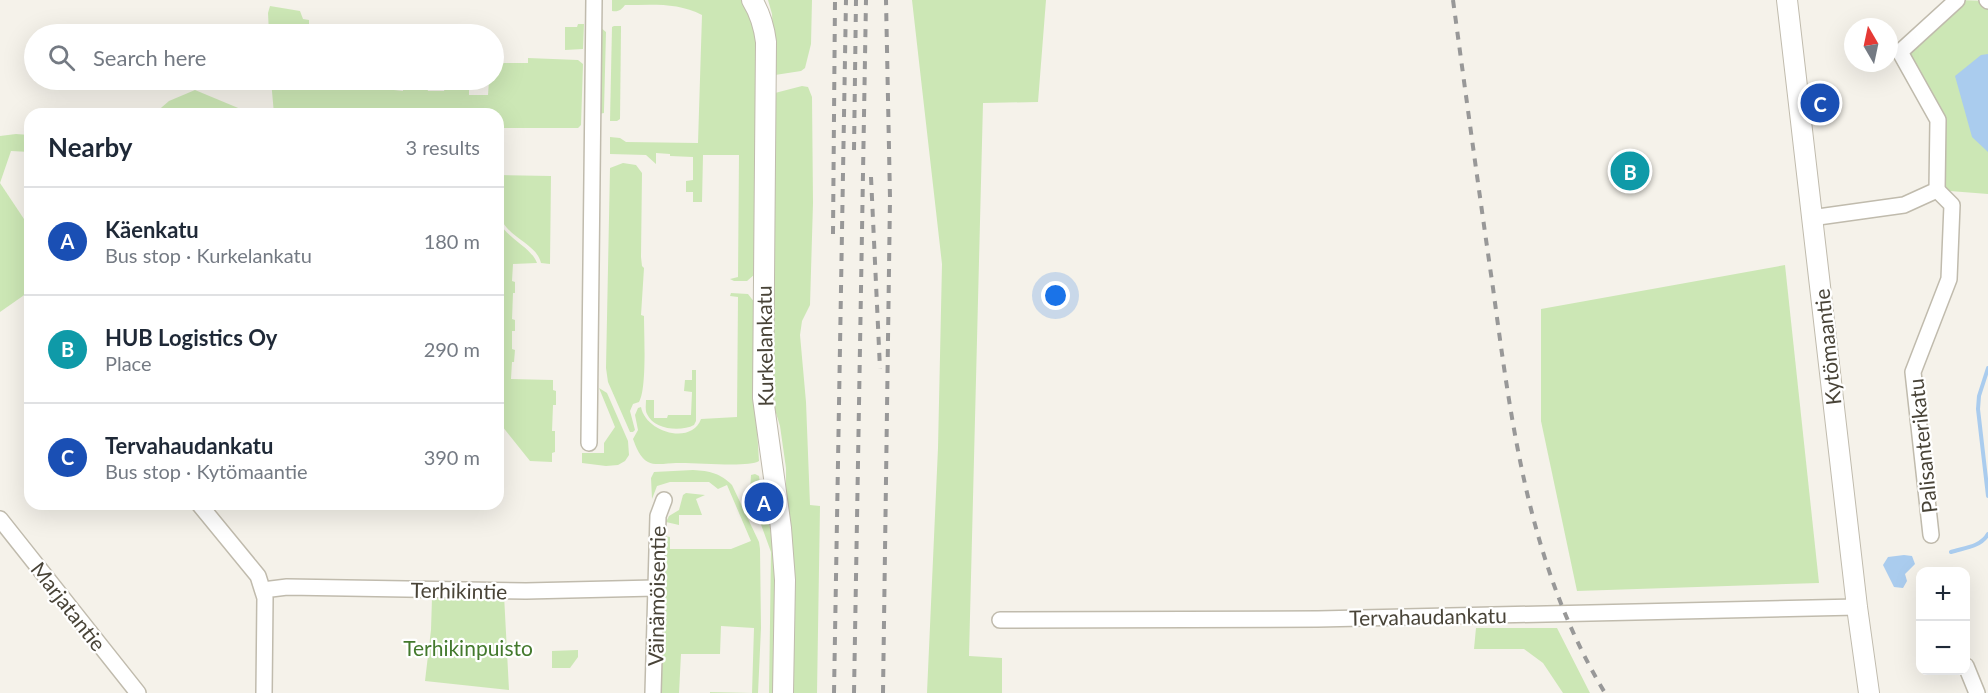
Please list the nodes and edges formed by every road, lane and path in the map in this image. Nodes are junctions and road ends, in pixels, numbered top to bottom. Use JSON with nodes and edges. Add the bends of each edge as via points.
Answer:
{"nodes":[{"id":1,"x":594,"y":0,"type":"edge"},
{"id":2,"x":752,"y":0,"type":"edge"},
{"id":3,"x":1787,"y":0,"type":"edge"},
{"id":4,"x":1957,"y":0,"type":"edge"},
{"id":5,"x":1937,"y":190,"type":"junction"},
{"id":6,"x":1811,"y":218,"type":"junction"},
{"id":7,"x":589,"y":443,"type":"dead end"},
{"id":8,"x":664,"y":500,"type":"dead end"},
{"id":9,"x":204,"y":510,"type":"edge"},
{"id":10,"x":0,"y":519,"type":"edge"},
{"id":11,"x":1931,"y":535,"type":"dead end"},
{"id":12,"x":655,"y":588,"type":"junction"},
{"id":13,"x":263,"y":590,"type":"junction"},
{"id":14,"x":1857,"y":607,"type":"junction"},
{"id":15,"x":1000,"y":620,"type":"dead end"},
{"id":16,"x":1969,"y":675,"type":"edge"},
{"id":17,"x":138,"y":693,"type":"edge"},
{"id":18,"x":264,"y":693,"type":"edge"},
{"id":19,"x":653,"y":693,"type":"edge"},
{"id":20,"x":783,"y":693,"type":"edge"},
{"id":21,"x":1869,"y":693,"type":"edge"},
{"id":22,"x":1977,"y":693,"type":"edge"}],
"edges":[{"from":1,"to":7,"type":"street"},
{"from":2,"to":20,"type":"street","name":"Kurkelankatu","via":[[759,11],[766,42],[762,378],[785,579]]},
{"from":3,"to":6,"type":"street","name":"Kytömaantie"},
{"from":4,"to":5,"type":"street","via":[[1900,52],[1938,120]]},
{"from":5,"to":6,"type":"street","via":[[1904,205]]},
{"from":5,"to":11,"type":"street","name":"Palisanterikatu","via":[[1952,206],[1949,279],[1913,372]]},
{"from":6,"to":14,"type":"street","name":"Kytömaantie"},
{"from":8,"to":12,"type":"street","name":"Väinämöisentie","via":[[658,516]]},
{"from":9,"to":13,"type":"street","via":[[258,576]]},
{"from":10,"to":17,"type":"street","name":"Marjatantie"},
{"from":12,"to":13,"type":"street","name":"Terhikintie"},
{"from":12,"to":19,"type":"street","name":"Väinämöisentie"},
{"from":13,"to":18,"type":"street"},
{"from":14,"to":15,"type":"street","name":"Tervahaudankatu","via":[[1318,619]]},
{"from":14,"to":21,"type":"street","name":"Kytömaantie"},
{"from":16,"to":22,"type":"street"}]}
